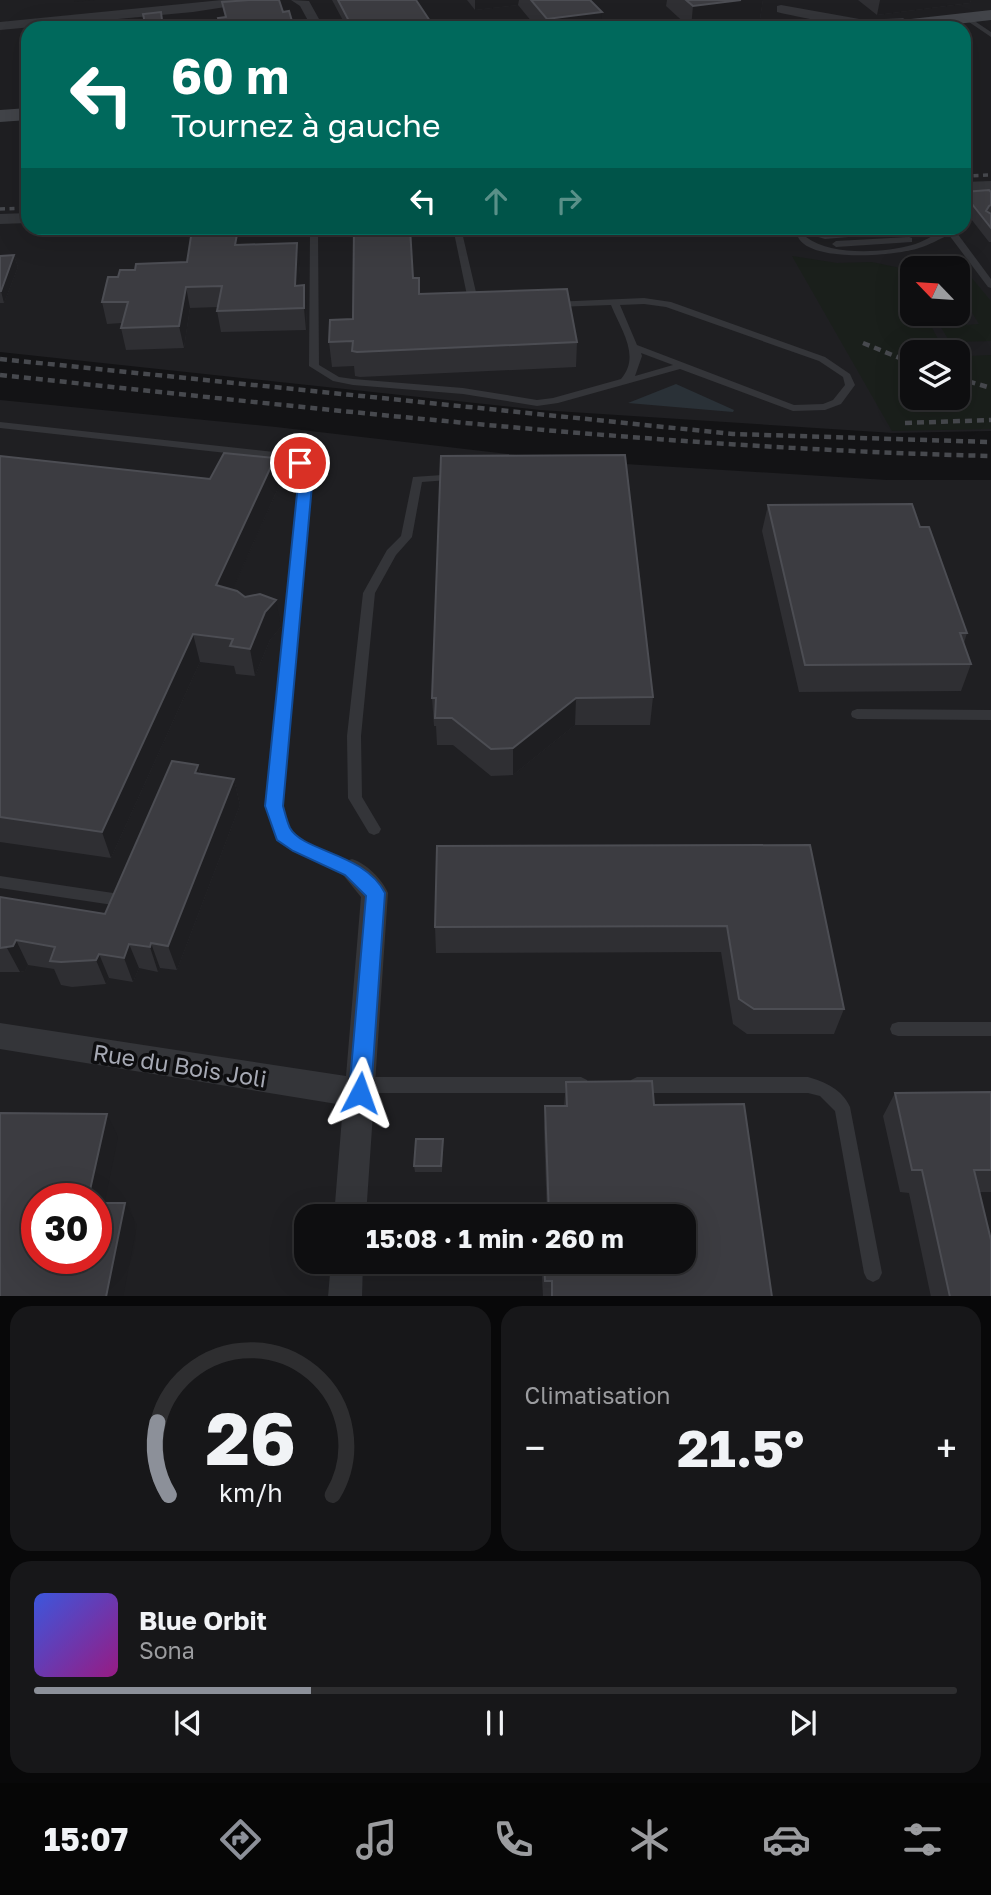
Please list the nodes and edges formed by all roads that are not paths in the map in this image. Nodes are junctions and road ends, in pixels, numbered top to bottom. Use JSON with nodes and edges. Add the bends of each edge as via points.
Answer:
{"nodes":[{"id":1,"x":245,"y":0,"type":"edge"},
{"id":2,"x":297,"y":0,"type":"edge"},
{"id":3,"x":770,"y":0,"type":"edge"},
{"id":4,"x":781,"y":9,"type":"junction"},
{"id":5,"x":991,"y":17,"type":"edge"},
{"id":6,"x":966,"y":20,"type":"junction"},
{"id":7,"x":54,"y":21,"type":"edge"},
{"id":8,"x":314,"y":21,"type":"edge"},
{"id":9,"x":793,"y":21,"type":"edge"},
{"id":10,"x":825,"y":21,"type":"edge"},
{"id":11,"x":943,"y":21,"type":"edge"},
{"id":12,"x":955,"y":21,"type":"edge"},
{"id":13,"x":959,"y":21,"type":"edge"},
{"id":14,"x":971,"y":23,"type":"edge"},
{"id":15,"x":21,"y":24,"type":"edge"},
{"id":16,"x":0,"y":26,"type":"edge"},
{"id":17,"x":991,"y":35,"type":"edge"},
{"id":18,"x":21,"y":114,"type":"edge"},
{"id":19,"x":0,"y":116,"type":"edge"},
{"id":20,"x":991,"y":186,"type":"edge"},
{"id":21,"x":971,"y":187,"type":"edge"},
{"id":22,"x":21,"y":218,"type":"edge"},
{"id":23,"x":0,"y":219,"type":"edge"},
{"id":24,"x":314,"y":235,"type":"edge"},
{"id":25,"x":458,"y":235,"type":"edge"},
{"id":26,"x":802,"y":235,"type":"edge"},
{"id":27,"x":939,"y":235,"type":"edge"},
{"id":28,"x":955,"y":235,"type":"edge"},
{"id":29,"x":987,"y":274,"type":"edge"},
{"id":30,"x":991,"y":285,"type":"edge"},
{"id":31,"x":614,"y":302,"type":"junction"},
{"id":32,"x":548,"y":304,"type":"edge"},
{"id":33,"x":482,"y":307,"type":"edge"},
{"id":34,"x":633,"y":347,"type":"junction"},
{"id":35,"x":681,"y":366,"type":"junction"},
{"id":36,"x":625,"y":381,"type":"junction"},
{"id":37,"x":0,"y":425,"type":"edge"},
{"id":38,"x":469,"y":477,"type":"edge"},
{"id":39,"x":857,"y":714,"type":"dead end"},
{"id":40,"x":991,"y":715,"type":"edge"},
{"id":41,"x":374,"y":829,"type":"dead end"},
{"id":42,"x":352,"y":870,"type":"joint"},
{"id":43,"x":0,"y":882,"type":"edge"},
{"id":44,"x":113,"y":899,"type":"edge"},
{"id":45,"x":898,"y":1029,"type":"dead end"},
{"id":46,"x":991,"y":1030,"type":"edge"},
{"id":47,"x":0,"y":1036,"type":"edge"},
{"id":48,"x":598,"y":1085,"type":"edge"},
{"id":49,"x":626,"y":1085,"type":"edge"},
{"id":50,"x":360,"y":1089,"type":"junction"},
{"id":51,"x":351,"y":1204,"type":"edge"},
{"id":52,"x":873,"y":1273,"type":"dead end"},
{"id":53,"x":346,"y":1274,"type":"edge"},
{"id":54,"x":345,"y":1296,"type":"edge"}],
"edges":[{"from":1,"to":7,"type":"street"},
{"from":2,"to":8,"type":"street","via":[[305,4]]},
{"from":3,"to":4,"type":"street"},
{"from":4,"to":9,"type":"street"},
{"from":4,"to":10,"type":"street"},
{"from":5,"to":6,"type":"main road"},
{"from":6,"to":11,"type":"street"},
{"from":6,"to":12,"type":"main road"},
{"from":6,"to":13,"type":"main road"},
{"from":14,"to":17,"type":"lane"},
{"from":15,"to":16,"type":"street"},
{"from":18,"to":19,"type":"main road"},
{"from":20,"to":21,"type":"street"},
{"from":22,"to":23,"type":"street"},
{"from":24,"to":36,"type":"lane","via":[[314,366],[336,379],[537,403]]},
{"from":25,"to":33,"type":"lane","via":[[472,305]]},
{"from":26,"to":27,"type":"lane","via":[[817,248],[855,252],[916,246]]},
{"from":28,"to":29,"type":"lane"},
{"from":29,"to":30,"type":"lane"},
{"from":31,"to":32,"type":"lane"},
{"from":31,"to":34,"type":"lane"},
{"from":31,"to":35,"type":"lane","via":[[655,301],[680,308],[822,359],[848,376],[850,385],[837,402],[825,407],[793,408]]},
{"from":34,"to":35,"type":"lane"},
{"from":34,"to":36,"type":"lane","via":[[637,356]]},
{"from":35,"to":36,"type":"lane"},
{"from":37,"to":42,"type":"lane","via":[[283,456],[300,463],[306,474],[274,806],[283,834]]},
{"from":38,"to":41,"type":"lane","via":[[417,479],[406,537],[391,553],[369,593],[354,761],[355,798]]},
{"from":39,"to":40,"type":"lane"},
{"from":42,"to":50,"type":"street","via":[[375,893]]},
{"from":43,"to":44,"type":"lane"},
{"from":45,"to":46,"type":"lane"},
{"from":47,"to":50,"type":"street","name":"Rue du Bois Joli"},
{"from":48,"to":50,"type":"lane"},
{"from":49,"to":52,"type":"lane","via":[[808,1085],[825,1090],[842,1107]]},
{"from":50,"to":51,"type":"street"},
{"from":53,"to":54,"type":"street"}]}
